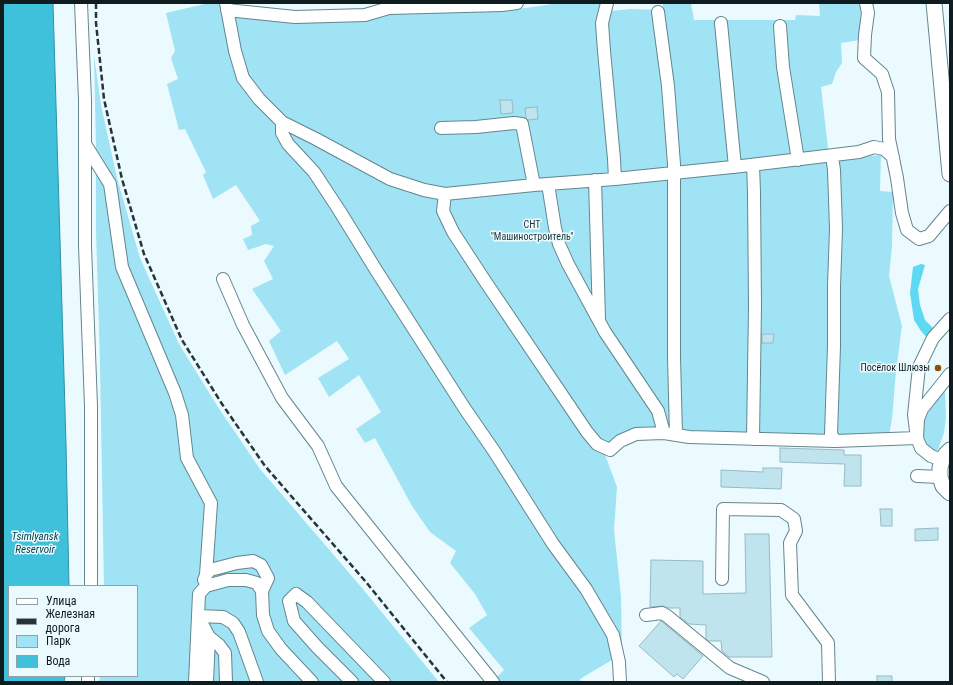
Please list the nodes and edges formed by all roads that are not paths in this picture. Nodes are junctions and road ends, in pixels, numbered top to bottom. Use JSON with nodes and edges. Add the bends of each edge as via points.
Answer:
{"nodes":[{"id":1,"x":82,"y":3,"type":"edge"},
{"id":2,"x":517,"y":3,"type":"edge"},
{"id":3,"x":607,"y":3,"type":"edge"},
{"id":4,"x":866,"y":3,"type":"edge"},
{"id":5,"x":934,"y":3,"type":"edge"},
{"id":6,"x":226,"y":6,"type":"edge"},
{"id":7,"x":658,"y":12,"type":"dead end"},
{"id":8,"x":721,"y":23,"type":"dead end"},
{"id":9,"x":780,"y":26,"type":"dead end"},
{"id":10,"x":282,"y":122,"type":"junction"},
{"id":11,"x":441,"y":128,"type":"dead end"},
{"id":12,"x":85,"y":143,"type":"junction"},
{"id":13,"x":832,"y":156,"type":"junction"},
{"id":14,"x":893,"y":157,"type":"junction"},
{"id":15,"x":798,"y":160,"type":"junction"},
{"id":16,"x":753,"y":165,"type":"junction"},
{"id":17,"x":735,"y":167,"type":"junction"},
{"id":18,"x":674,"y":173,"type":"junction"},
{"id":19,"x":950,"y":174,"type":"edge"},
{"id":20,"x":615,"y":179,"type":"junction"},
{"id":21,"x":596,"y":180,"type":"junction"},
{"id":22,"x":548,"y":184,"type":"junction"},
{"id":23,"x":534,"y":185,"type":"junction"},
{"id":24,"x":445,"y":194,"type":"junction"},
{"id":25,"x":950,"y":211,"type":"edge"},
{"id":26,"x":223,"y":279,"type":"dead end"},
{"id":27,"x":950,"y":319,"type":"edge"},
{"id":28,"x":600,"y":321,"type":"junction"},
{"id":29,"x":950,"y":374,"type":"edge"},
{"id":30,"x":670,"y":434,"type":"junction"},
{"id":31,"x":917,"y":438,"type":"junction"},
{"id":32,"x":753,"y":439,"type":"junction"},
{"id":33,"x":834,"y":441,"type":"junction"},
{"id":34,"x":946,"y":455,"type":"edge"},
{"id":35,"x":917,"y":476,"type":"dead end"},
{"id":36,"x":945,"y":485,"type":"edge"},
{"id":37,"x":950,"y":500,"type":"edge"},
{"id":38,"x":206,"y":576,"type":"junction"},
{"id":39,"x":722,"y":579,"type":"dead end"},
{"id":40,"x":91,"y":585,"type":"edge"},
{"id":41,"x":262,"y":591,"type":"junction"},
{"id":42,"x":199,"y":594,"type":"junction"},
{"id":43,"x":646,"y":615,"type":"dead end"},
{"id":44,"x":198,"y":616,"type":"junction"},
{"id":45,"x":209,"y":637,"type":"junction"},
{"id":46,"x":196,"y":682,"type":"edge"},
{"id":47,"x":207,"y":682,"type":"edge"},
{"id":48,"x":226,"y":682,"type":"edge"},
{"id":49,"x":257,"y":682,"type":"edge"},
{"id":50,"x":312,"y":682,"type":"edge"},
{"id":51,"x":352,"y":682,"type":"edge"},
{"id":52,"x":384,"y":682,"type":"edge"},
{"id":53,"x":493,"y":682,"type":"edge"},
{"id":54,"x":620,"y":682,"type":"edge"},
{"id":55,"x":763,"y":682,"type":"edge"},
{"id":56,"x":829,"y":682,"type":"edge"}],
"edges":[{"from":1,"to":12,"type":"lane"},
{"from":2,"to":6,"type":"lane","via":[[389,8],[365,15],[295,17]]},
{"from":3,"to":20,"type":"lane","via":[[602,24]]},
{"from":4,"to":14,"type":"lane","via":[[868,13],[864,58],[882,74],[888,92],[889,139]]},
{"from":5,"to":19,"type":"main road"},
{"from":6,"to":10,"type":"lane","via":[[243,78]]},
{"from":7,"to":18,"type":"lane","via":[[668,86]]},
{"from":8,"to":17,"type":"lane"},
{"from":9,"to":15,"type":"lane","via":[[783,67]]},
{"from":10,"to":24,"type":"lane","via":[[390,179]]},
{"from":10,"to":54,"type":"lane","via":[[282,133],[288,144],[314,172],[461,403],[553,544],[586,589],[613,635]]},
{"from":11,"to":23,"type":"lane","via":[[522,124]]},
{"from":12,"to":38,"type":"lane","via":[[110,184],[122,267],[176,393],[182,415],[187,458],[211,503]]},
{"from":12,"to":40,"type":"lane","via":[[85,246],[91,406]]},
{"from":13,"to":14,"type":"lane","via":[[874,147],[884,149]]},
{"from":13,"to":15,"type":"lane"},
{"from":13,"to":33,"type":"lane","via":[[836,229],[832,434]]},
{"from":14,"to":25,"type":"lane","via":[[907,230],[919,239],[929,236]]},
{"from":15,"to":16,"type":"lane"},
{"from":16,"to":17,"type":"lane"},
{"from":16,"to":32,"type":"lane"},
{"from":17,"to":18,"type":"lane"},
{"from":18,"to":20,"type":"lane"},
{"from":18,"to":30,"type":"lane","via":[[674,357]]},
{"from":20,"to":21,"type":"lane"},
{"from":21,"to":22,"type":"lane"},
{"from":21,"to":28,"type":"lane"},
{"from":22,"to":23,"type":"lane"},
{"from":22,"to":28,"type":"lane","via":[[559,244]]},
{"from":23,"to":24,"type":"lane"},
{"from":24,"to":30,"type":"lane","via":[[443,211],[453,232],[586,432],[597,444],[610,450],[620,441],[636,434]]},
{"from":26,"to":53,"type":"lane","via":[[243,325],[282,398],[318,446],[336,486]]},
{"from":27,"to":31,"type":"lane","via":[[933,338],[919,367],[914,415]]},
{"from":28,"to":30,"type":"lane"},
{"from":29,"to":31,"type":"lane","via":[[922,409],[918,419]]},
{"from":30,"to":32,"type":"lane"},
{"from":31,"to":33,"type":"lane"},
{"from":31,"to":34,"type":"lane","via":[[921,448],[931,456]]},
{"from":32,"to":33,"type":"lane"},
{"from":34,"to":36,"type":"main road","via":[[940,468]]},
{"from":35,"to":36,"type":"lane"},
{"from":36,"to":37,"type":"main road"},
{"from":38,"to":41,"type":"lane","via":[[210,570],[253,561],[261,565],[268,578]]},
{"from":38,"to":42,"type":"lane"},
{"from":39,"to":56,"type":"lane","via":[[723,509],[781,510],[794,519],[796,531],[790,543],[792,595],[828,643]]},
{"from":41,"to":42,"type":"lane","via":[[256,583],[228,580],[206,586]]},
{"from":41,"to":50,"type":"lane","via":[[263,615],[268,631]]},
{"from":42,"to":44,"type":"lane"},
{"from":43,"to":55,"type":"lane","via":[[662,613],[730,668]]},
{"from":44,"to":45,"type":"lane"},
{"from":44,"to":46,"type":"lane"},
{"from":44,"to":49,"type":"lane","via":[[223,617],[232,623],[239,632]]},
{"from":45,"to":47,"type":"lane"},
{"from":45,"to":48,"type":"lane","via":[[224,653]]},
{"from":51,"to":52,"type":"lane","via":[[294,621],[289,601],[296,594],[307,602]]}]}
